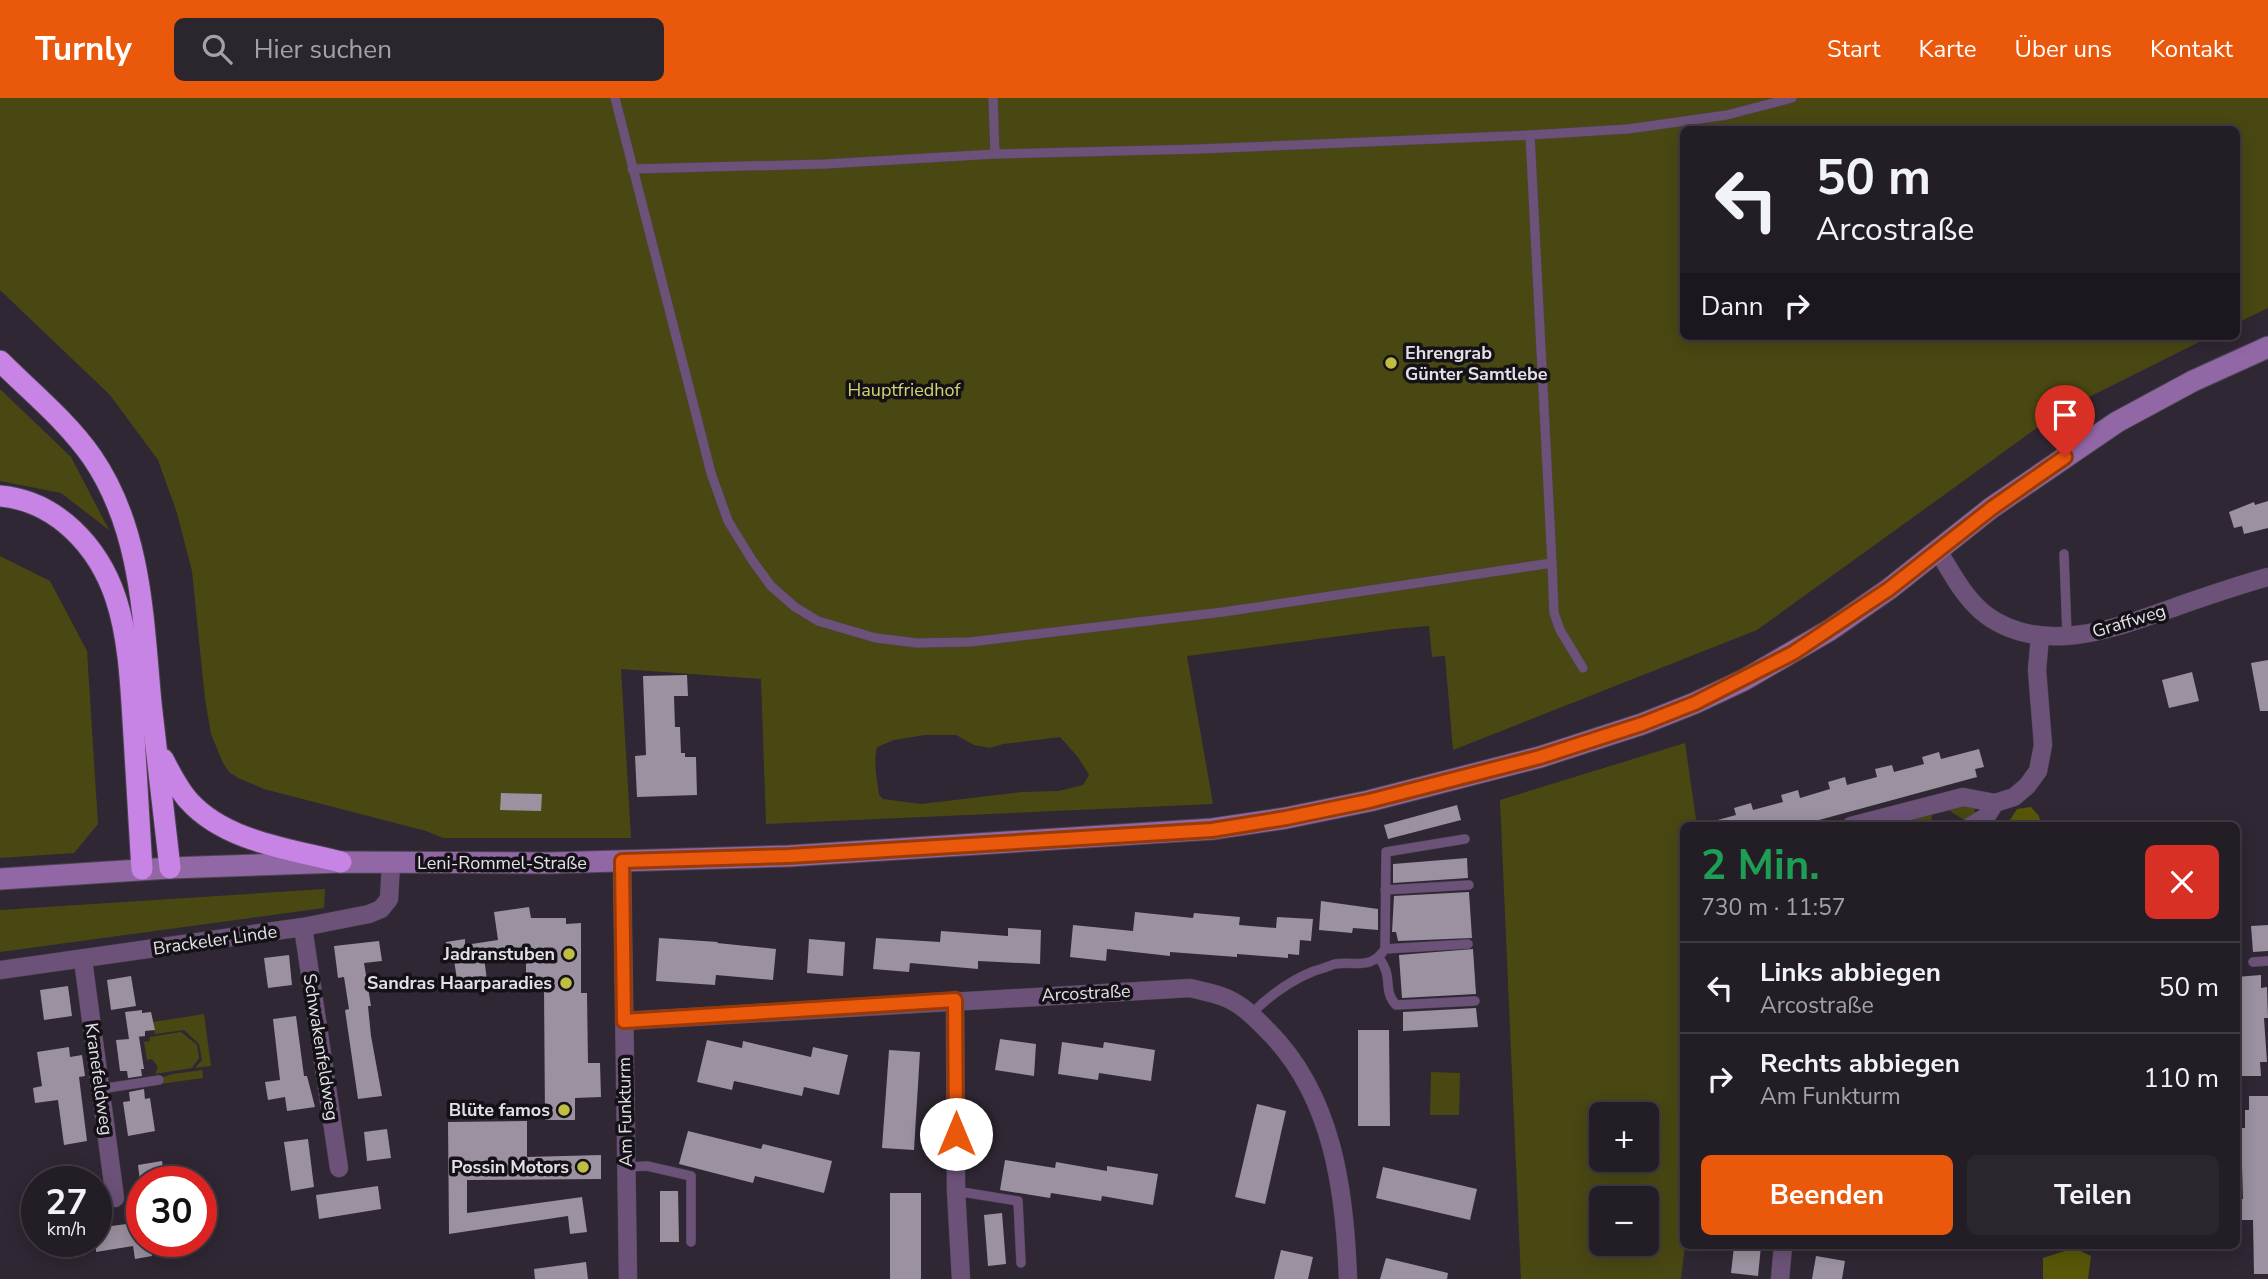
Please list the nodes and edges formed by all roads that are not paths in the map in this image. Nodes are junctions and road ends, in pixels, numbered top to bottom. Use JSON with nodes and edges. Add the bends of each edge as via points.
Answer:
{"nodes":[{"id":1,"x":615,"y":98,"type":"edge"},
{"id":2,"x":993,"y":98,"type":"edge"},
{"id":3,"x":1792,"y":98,"type":"edge"},
{"id":4,"x":1530,"y":135,"type":"junction"},
{"id":5,"x":995,"y":154,"type":"junction"},
{"id":6,"x":632,"y":169,"type":"junction"},
{"id":7,"x":2268,"y":347,"type":"edge"},
{"id":8,"x":0,"y":361,"type":"edge"},
{"id":9,"x":0,"y":496,"type":"edge"},
{"id":10,"x":1938,"y":551,"type":"junction"},
{"id":11,"x":2064,"y":554,"type":"dead end"},
{"id":12,"x":1552,"y":563,"type":"junction"},
{"id":13,"x":2268,"y":577,"type":"edge"},
{"id":14,"x":2067,"y":635,"type":"junction"},
{"id":15,"x":2040,"y":636,"type":"junction"},
{"id":16,"x":1583,"y":668,"type":"dead end"},
{"id":17,"x":158,"y":748,"type":"junction"},
{"id":18,"x":1995,"y":803,"type":"junction"},
{"id":19,"x":1867,"y":822,"type":"edge"},
{"id":20,"x":1978,"y":822,"type":"edge"},
{"id":21,"x":1465,"y":839,"type":"dead end"},
{"id":22,"x":622,"y":861,"type":"junction"},
{"id":23,"x":341,"y":862,"type":"junction"},
{"id":24,"x":391,"y":863,"type":"junction"},
{"id":25,"x":170,"y":867,"type":"junction"},
{"id":26,"x":142,"y":869,"type":"junction"},
{"id":27,"x":0,"y":879,"type":"edge"},
{"id":28,"x":1469,"y":885,"type":"dead end"},
{"id":29,"x":1385,"y":890,"type":"junction"},
{"id":30,"x":303,"y":927,"type":"junction"},
{"id":31,"x":1468,"y":944,"type":"dead end"},
{"id":32,"x":1385,"y":949,"type":"junction"},
{"id":33,"x":1379,"y":958,"type":"junction"},
{"id":34,"x":83,"y":960,"type":"junction"},
{"id":35,"x":2268,"y":961,"type":"edge"},
{"id":36,"x":2253,"y":962,"type":"dead end"},
{"id":37,"x":0,"y":970,"type":"edge"},
{"id":38,"x":955,"y":1000,"type":"junction"},
{"id":39,"x":1475,"y":1001,"type":"dead end"},
{"id":40,"x":1251,"y":1014,"type":"junction"},
{"id":41,"x":624,"y":1021,"type":"junction"},
{"id":42,"x":159,"y":1080,"type":"dead end"},
{"id":43,"x":100,"y":1089,"type":"junction"},
{"id":44,"x":627,"y":1167,"type":"junction"},
{"id":45,"x":339,"y":1168,"type":"dead end"},
{"id":46,"x":956,"y":1191,"type":"junction"},
{"id":47,"x":115,"y":1198,"type":"dead end"},
{"id":48,"x":691,"y":1242,"type":"dead end"},
{"id":49,"x":1783,"y":1249,"type":"edge"},
{"id":50,"x":1021,"y":1263,"type":"dead end"},
{"id":51,"x":628,"y":1279,"type":"edge"},
{"id":52,"x":961,"y":1279,"type":"edge"},
{"id":53,"x":1348,"y":1279,"type":"edge"},
{"id":54,"x":1780,"y":1279,"type":"edge"}],
"edges":[{"from":1,"to":6,"type":"lane"},
{"from":2,"to":5,"type":"lane"},
{"from":3,"to":4,"type":"lane","via":[[1727,115],[1628,129]]},
{"from":4,"to":5,"type":"lane"},
{"from":4,"to":12,"type":"lane"},
{"from":5,"to":6,"type":"lane"},
{"from":6,"to":12,"type":"lane","via":[[711,473],[728,521],[771,586],[818,621],[883,639],[970,642],[1223,612]]},
{"from":7,"to":10,"type":"main road","name":"Leni-Rommel-Straße","via":[[2117,422]]},
{"from":8,"to":17,"type":"highway","via":[[92,456],[123,517],[139,584]]},
{"from":9,"to":26,"type":"highway","via":[[46,509],[66,523],[86,542],[116,599],[130,679]]},
{"from":10,"to":15,"type":"street","name":"Graffweg","via":[[1962,590],[1986,614],[2015,630]]},
{"from":10,"to":22,"type":"main road","name":"Leni-Rommel-Straße","via":[[1802,648],[1695,703],[1540,757],[1369,801],[1212,830],[802,856]]},
{"from":11,"to":14,"type":"lane"},
{"from":12,"to":16,"type":"lane","via":[[1554,613]]},
{"from":13,"to":14,"type":"street","name":"Graffweg","via":[[2087,635]]},
{"from":14,"to":15,"type":"street","name":"Graffweg"},
{"from":15,"to":18,"type":"street","via":[[2037,670],[2042,760],[2027,786],[2014,797]]},
{"from":17,"to":23,"type":"highway","via":[[190,802],[219,824],[254,840]]},
{"from":17,"to":25,"type":"highway"},
{"from":18,"to":19,"type":"street","via":[[1964,797]]},
{"from":18,"to":20,"type":"street"},
{"from":21,"to":29,"type":"lane","via":[[1386,852]]},
{"from":22,"to":24,"type":"main road","name":"Leni-Rommel-Straße"},
{"from":22,"to":41,"type":"street","name":"Am Funkturm"},
{"from":23,"to":24,"type":"main road","name":"Leni-Rommel-Straße"},
{"from":23,"to":25,"type":"main road","name":"Leni-Rommel-Straße"},
{"from":24,"to":30,"type":"street","name":"Brackeler Linde","via":[[389,899],[381,909]]},
{"from":25,"to":26,"type":"main road","name":"Leni-Rommel-Straße"},
{"from":26,"to":27,"type":"main road","name":"Leni-Rommel-Straße"},
{"from":28,"to":29,"type":"lane"},
{"from":29,"to":32,"type":"lane"},
{"from":30,"to":34,"type":"street","name":"Brackeler Linde"},
{"from":30,"to":45,"type":"street","name":"Schwakenfeldweg"},
{"from":31,"to":32,"type":"lane"},
{"from":32,"to":33,"type":"lane"},
{"from":33,"to":39,"type":"lane","via":[[1387,969],[1389,998],[1396,1005]]},
{"from":33,"to":40,"type":"lane","via":[[1369,963],[1335,964],[1287,983]]},
{"from":34,"to":37,"type":"street","name":"Brackeler Linde"},
{"from":34,"to":43,"type":"street","name":"Kranefeldweg"},
{"from":35,"to":36,"type":"lane"},
{"from":38,"to":40,"type":"street","name":"Arcostraße","via":[[1190,988],[1226,998]]},
{"from":38,"to":41,"type":"street","name":"Arcostraße"},
{"from":38,"to":46,"type":"street"},
{"from":40,"to":53,"type":"street","name":"Arcostraße","via":[[1285,1048],[1311,1088],[1337,1171]]},
{"from":41,"to":44,"type":"street","name":"Am Funkturm"},
{"from":42,"to":43,"type":"lane"},
{"from":43,"to":47,"type":"street","name":"Kranefeldweg"},
{"from":44,"to":48,"type":"lane","via":[[646,1166],[691,1177]]},
{"from":44,"to":51,"type":"street","name":"Am Funkturm"},
{"from":46,"to":50,"type":"lane","via":[[1017,1201]]},
{"from":46,"to":52,"type":"street"},
{"from":49,"to":54,"type":"street"}]}
